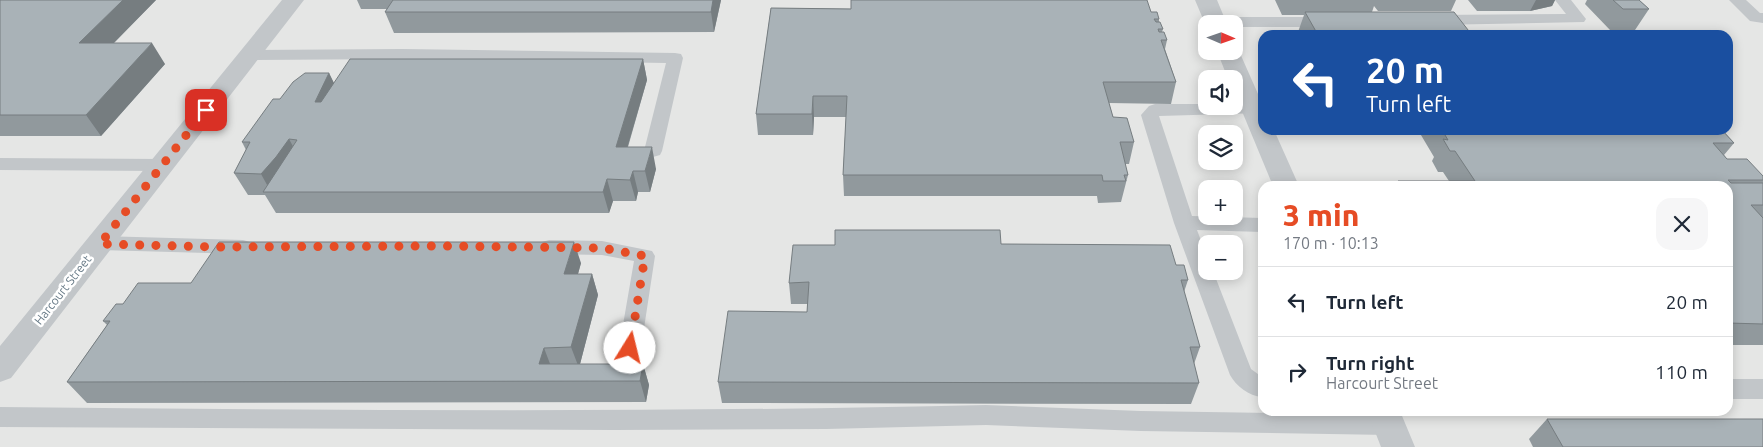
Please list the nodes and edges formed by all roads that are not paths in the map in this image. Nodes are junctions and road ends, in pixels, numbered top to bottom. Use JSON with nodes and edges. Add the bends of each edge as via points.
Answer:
{"nodes":[{"id":1,"x":293,"y":0,"type":"edge"},
{"id":2,"x":1206,"y":0,"type":"edge"},
{"id":3,"x":1564,"y":0,"type":"edge"},
{"id":4,"x":1737,"y":0,"type":"edge"},
{"id":5,"x":1213,"y":15,"type":"edge"},
{"id":6,"x":1763,"y":18,"type":"edge"},
{"id":7,"x":1418,"y":20,"type":"edge"},
{"id":8,"x":1340,"y":22,"type":"edge"},
{"id":9,"x":1243,"y":23,"type":"edge"},
{"id":10,"x":249,"y":55,"type":"junction"},
{"id":11,"x":1233,"y":60,"type":"edge"},
{"id":12,"x":1257,"y":108,"type":"edge"},
{"id":13,"x":1267,"y":135,"type":"edge"},
{"id":14,"x":653,"y":151,"type":"edge"},
{"id":15,"x":0,"y":164,"type":"edge"},
{"id":16,"x":162,"y":165,"type":"junction"},
{"id":17,"x":1284,"y":181,"type":"edge"},
{"id":18,"x":1184,"y":223,"type":"junction"},
{"id":19,"x":1258,"y":225,"type":"edge"},
{"id":20,"x":100,"y":244,"type":"junction"},
{"id":21,"x":266,"y":247,"type":"edge"},
{"id":22,"x":526,"y":247,"type":"edge"},
{"id":23,"x":630,"y":348,"type":"dead end"},
{"id":24,"x":0,"y":369,"type":"edge"},
{"id":25,"x":1258,"y":386,"type":"edge"},
{"id":26,"x":1733,"y":389,"type":"edge"},
{"id":27,"x":1763,"y":389,"type":"edge"},
{"id":28,"x":0,"y":417,"type":"edge"},
{"id":29,"x":1390,"y":428,"type":"edge"}],
"edges":[{"from":1,"to":10,"type":"street","name":"Harcourt Street"},
{"from":2,"to":5,"type":"street"},
{"from":3,"to":7,"type":"lane","via":[[1578,19]]},
{"from":4,"to":6,"type":"lane","via":[[1756,18]]},
{"from":8,"to":9,"type":"lane"},
{"from":10,"to":14,"type":"lane","via":[[675,58]]},
{"from":10,"to":16,"type":"street","name":"Harcourt Street"},
{"from":11,"to":12,"type":"street"},
{"from":12,"to":18,"type":"lane","via":[[1155,110],[1150,115]]},
{"from":13,"to":17,"type":"street"},
{"from":15,"to":16,"type":"lane"},
{"from":16,"to":20,"type":"street","name":"Harcourt Street"},
{"from":18,"to":19,"type":"lane"},
{"from":18,"to":25,"type":"lane","via":[[1242,375]]},
{"from":20,"to":21,"type":"lane"},
{"from":20,"to":24,"type":"street","name":"Harcourt Street"},
{"from":22,"to":23,"type":"lane","via":[[602,248],[645,256]]},
{"from":26,"to":27,"type":"lane"},
{"from":28,"to":29,"type":"lane","via":[[633,420],[986,415]]}]}
